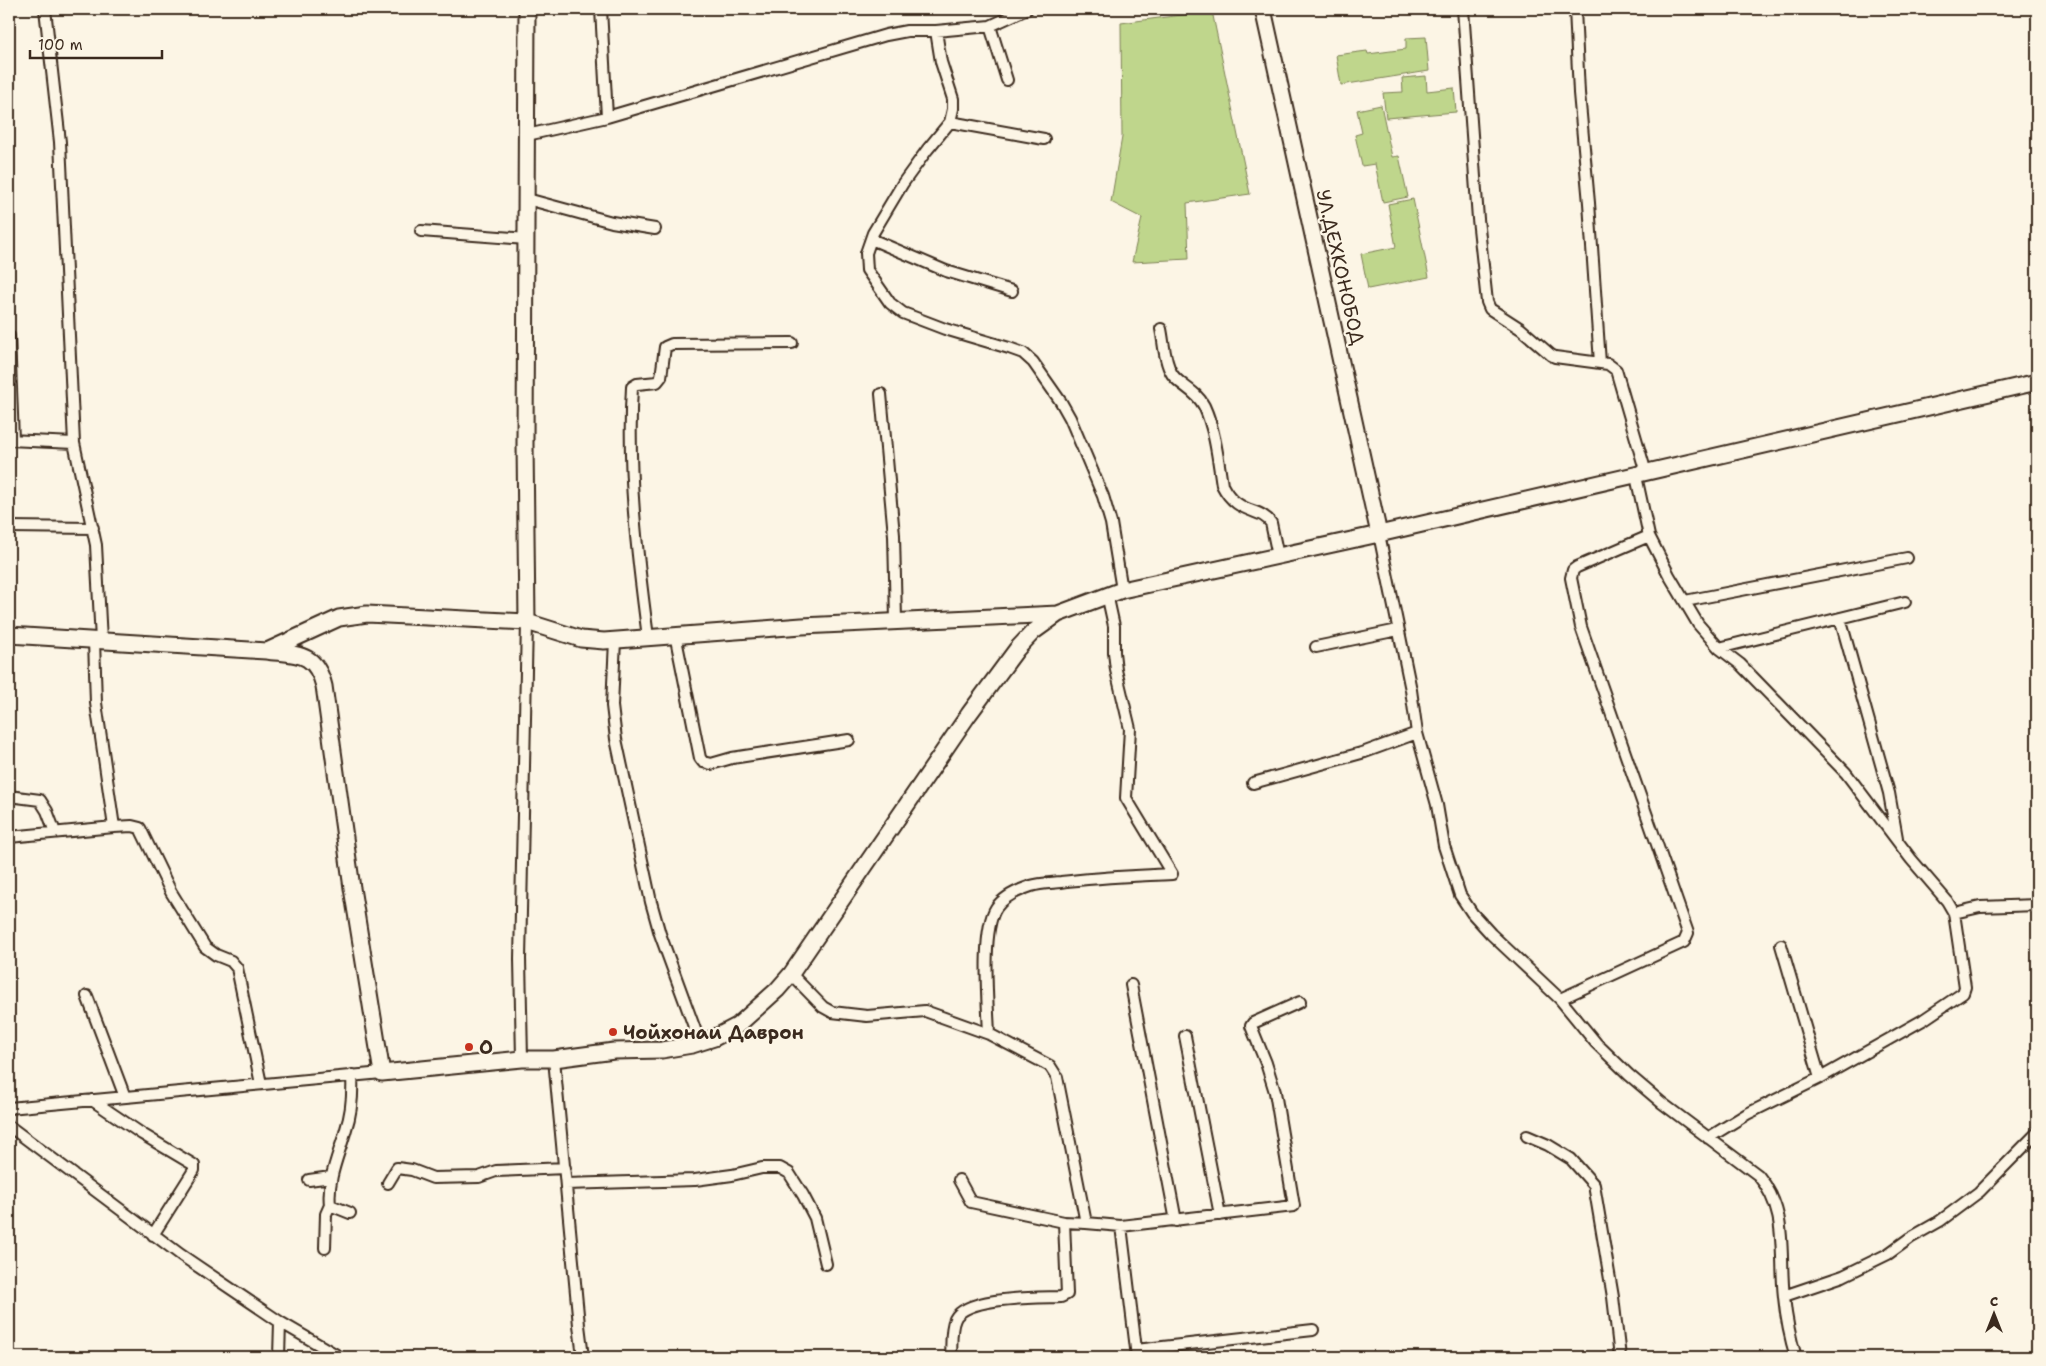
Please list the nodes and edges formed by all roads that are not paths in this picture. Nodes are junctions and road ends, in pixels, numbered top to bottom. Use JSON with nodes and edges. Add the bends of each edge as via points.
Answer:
{"nodes":[{"id":1,"x":45,"y":9,"type":"edge"},
{"id":2,"x":527,"y":9,"type":"edge"},
{"id":3,"x":601,"y":9,"type":"edge"},
{"id":4,"x":1027,"y":9,"type":"edge"},
{"id":5,"x":1263,"y":9,"type":"edge"},
{"id":6,"x":1463,"y":9,"type":"edge"},
{"id":7,"x":1575,"y":9,"type":"edge"},
{"id":8,"x":990,"y":26,"type":"junction"},
{"id":9,"x":936,"y":31,"type":"junction"},
{"id":10,"x":1007,"y":80,"type":"dead end"},
{"id":11,"x":606,"y":117,"type":"junction"},
{"id":12,"x":950,"y":122,"type":"junction"},
{"id":13,"x":527,"y":135,"type":"junction"},
{"id":14,"x":1044,"y":139,"type":"dead end"},
{"id":15,"x":528,"y":199,"type":"junction"},
{"id":16,"x":655,"y":229,"type":"dead end"},
{"id":17,"x":422,"y":231,"type":"dead end"},
{"id":18,"x":527,"y":239,"type":"junction"},
{"id":19,"x":870,"y":239,"type":"junction"},
{"id":20,"x":1012,"y":290,"type":"dead end"},
{"id":21,"x":1161,"y":329,"type":"dead end"},
{"id":22,"x":9,"y":336,"type":"edge"},
{"id":23,"x":792,"y":343,"type":"dead end"},
{"id":24,"x":1600,"y":363,"type":"junction"},
{"id":25,"x":2037,"y":382,"type":"edge"},
{"id":26,"x":881,"y":394,"type":"dead end"},
{"id":27,"x":11,"y":440,"type":"edge"},
{"id":28,"x":74,"y":443,"type":"junction"},
{"id":29,"x":1641,"y":474,"type":"junction"},
{"id":30,"x":9,"y":527,"type":"edge"},
{"id":31,"x":93,"y":528,"type":"junction"},
{"id":32,"x":1380,"y":534,"type":"junction"},
{"id":33,"x":1649,"y":536,"type":"junction"},
{"id":34,"x":1278,"y":556,"type":"junction"},
{"id":35,"x":1907,"y":558,"type":"dead end"},
{"id":36,"x":1122,"y":590,"type":"junction"},
{"id":37,"x":1107,"y":594,"type":"junction"},
{"id":38,"x":1685,"y":601,"type":"junction"},
{"id":39,"x":1905,"y":602,"type":"dead end"},
{"id":40,"x":1058,"y":614,"type":"junction"},
{"id":41,"x":1840,"y":618,"type":"junction"},
{"id":42,"x":896,"y":620,"type":"junction"},
{"id":43,"x":527,"y":622,"type":"junction"},
{"id":44,"x":1398,"y":630,"type":"junction"},
{"id":45,"x":675,"y":634,"type":"junction"},
{"id":46,"x":9,"y":635,"type":"edge"},
{"id":47,"x":648,"y":637,"type":"junction"},
{"id":48,"x":615,"y":640,"type":"junction"},
{"id":49,"x":98,"y":641,"type":"junction"},
{"id":50,"x":1316,"y":647,"type":"dead end"},
{"id":51,"x":1719,"y":648,"type":"junction"},
{"id":52,"x":266,"y":651,"type":"junction"},
{"id":53,"x":1417,"y":732,"type":"junction"},
{"id":54,"x":849,"y":740,"type":"dead end"},
{"id":55,"x":1253,"y":783,"type":"dead end"},
{"id":56,"x":9,"y":796,"type":"edge"},
{"id":57,"x":114,"y":827,"type":"junction"},
{"id":58,"x":55,"y":832,"type":"junction"},
{"id":59,"x":9,"y":837,"type":"edge"},
{"id":60,"x":1897,"y":839,"type":"junction"},
{"id":61,"x":2037,"y":904,"type":"edge"},
{"id":62,"x":1954,"y":913,"type":"junction"},
{"id":63,"x":1781,"y":945,"type":"dead end"},
{"id":64,"x":791,"y":974,"type":"junction"},
{"id":65,"x":1131,"y":985,"type":"dead end"},
{"id":66,"x":87,"y":996,"type":"dead end"},
{"id":67,"x":1560,"y":999,"type":"junction"},
{"id":68,"x":1300,"y":1002,"type":"dead end"},
{"id":69,"x":988,"y":1034,"type":"junction"},
{"id":70,"x":1185,"y":1036,"type":"dead end"},
{"id":71,"x":700,"y":1043,"type":"junction"},
{"id":72,"x":522,"y":1059,"type":"junction"},
{"id":73,"x":554,"y":1059,"type":"junction"},
{"id":74,"x":382,"y":1073,"type":"junction"},
{"id":75,"x":352,"y":1075,"type":"junction"},
{"id":76,"x":1820,"y":1078,"type":"junction"},
{"id":77,"x":261,"y":1084,"type":"junction"},
{"id":78,"x":125,"y":1097,"type":"junction"},
{"id":79,"x":92,"y":1100,"type":"junction"},
{"id":80,"x":9,"y":1108,"type":"edge"},
{"id":81,"x":9,"y":1126,"type":"edge"},
{"id":82,"x":2037,"y":1133,"type":"edge"},
{"id":83,"x":1527,"y":1136,"type":"dead end"},
{"id":84,"x":1708,"y":1138,"type":"junction"},
{"id":85,"x":565,"y":1168,"type":"junction"},
{"id":86,"x":331,"y":1177,"type":"junction"},
{"id":87,"x":309,"y":1180,"type":"dead end"},
{"id":88,"x":959,"y":1180,"type":"dead end"},
{"id":89,"x":388,"y":1183,"type":"dead end"},
{"id":90,"x":566,"y":1184,"type":"junction"},
{"id":91,"x":330,"y":1206,"type":"junction"},
{"id":92,"x":350,"y":1213,"type":"dead end"},
{"id":93,"x":1220,"y":1215,"type":"junction"},
{"id":94,"x":1176,"y":1221,"type":"junction"},
{"id":95,"x":1064,"y":1222,"type":"junction"},
{"id":96,"x":1086,"y":1223,"type":"junction"},
{"id":97,"x":1121,"y":1226,"type":"junction"},
{"id":98,"x":153,"y":1235,"type":"junction"},
{"id":99,"x":325,"y":1248,"type":"dead end"},
{"id":100,"x":826,"y":1264,"type":"dead end"},
{"id":101,"x":1784,"y":1296,"type":"junction"},
{"id":102,"x":280,"y":1322,"type":"junction"},
{"id":103,"x":1313,"y":1330,"type":"dead end"},
{"id":104,"x":1137,"y":1354,"type":"edge"},
{"id":105,"x":279,"y":1357,"type":"edge"},
{"id":106,"x":340,"y":1357,"type":"edge"},
{"id":107,"x":583,"y":1357,"type":"edge"},
{"id":108,"x":951,"y":1357,"type":"edge"},
{"id":109,"x":1620,"y":1357,"type":"edge"},
{"id":110,"x":1796,"y":1357,"type":"edge"}],
"edges":[{"from":1,"to":28,"type":"street","via":[[60,142]]},
{"from":2,"to":13,"type":"main road"},
{"from":3,"to":11,"type":"street"},
{"from":4,"to":8,"type":"street"},
{"from":5,"to":32,"type":"main road","name":"УЛ.ДЕХКОНОБОД"},
{"from":6,"to":24,"type":"street","via":[[1478,219],[1490,310],[1521,329],[1555,358]]},
{"from":7,"to":24,"type":"street"},
{"from":8,"to":9,"type":"street"},
{"from":8,"to":10,"type":"street"},
{"from":9,"to":11,"type":"street","via":[[886,35]]},
{"from":9,"to":12,"type":"street","via":[[941,62],[953,99]]},
{"from":11,"to":13,"type":"street"},
{"from":12,"to":14,"type":"street"},
{"from":12,"to":19,"type":"street","via":[[903,183]]},
{"from":13,"to":15,"type":"main road"},
{"from":15,"to":16,"type":"street","via":[[612,222]]},
{"from":15,"to":18,"type":"main road"},
{"from":17,"to":18,"type":"street"},
{"from":18,"to":43,"type":"main road"},
{"from":19,"to":20,"type":"street","via":[[946,271]]},
{"from":19,"to":36,"type":"street","via":[[866,252],[867,270],[895,308],[945,329],[1016,350],[1033,362],[1070,418],[1103,496]]},
{"from":21,"to":34,"type":"street","via":[[1172,374],[1204,406],[1226,493],[1239,506],[1268,518]]},
{"from":22,"to":27,"type":"street"},
{"from":23,"to":47,"type":"street","via":[[672,344],[664,348],[661,377],[657,382],[632,387],[630,427],[634,492]]},
{"from":24,"to":29,"type":"street","via":[[1616,370]]},
{"from":25,"to":29,"type":"main road"},
{"from":26,"to":42,"type":"street","via":[[894,535]]},
{"from":27,"to":28,"type":"street"},
{"from":28,"to":31,"type":"street"},
{"from":29,"to":32,"type":"main road"},
{"from":29,"to":33,"type":"street"},
{"from":30,"to":31,"type":"street"},
{"from":31,"to":49,"type":"street","via":[[100,596]]},
{"from":32,"to":34,"type":"main road"},
{"from":32,"to":44,"type":"street"},
{"from":33,"to":38,"type":"street"},
{"from":33,"to":67,"type":"street","via":[[1577,567],[1571,578],[1581,627],[1688,933],[1684,942]]},
{"from":34,"to":36,"type":"main road"},
{"from":35,"to":38,"type":"street"},
{"from":36,"to":37,"type":"main road"},
{"from":37,"to":40,"type":"main road"},
{"from":37,"to":69,"type":"street","via":[[1114,626],[1116,670],[1130,729],[1126,798],[1172,874],[1032,885],[1010,895],[995,909],[988,940]]},
{"from":38,"to":51,"type":"street","via":[[1698,624]]},
{"from":39,"to":41,"type":"street"},
{"from":40,"to":42,"type":"main road"},
{"from":40,"to":64,"type":"main road","via":[[1033,632],[1017,649]]},
{"from":41,"to":51,"type":"street"},
{"from":41,"to":60,"type":"street","via":[[1889,793]]},
{"from":42,"to":45,"type":"main road"},
{"from":43,"to":48,"type":"main road","via":[[582,638]]},
{"from":43,"to":52,"type":"main road","via":[[367,614],[339,618]]},
{"from":43,"to":72,"type":"street","via":[[520,960]]},
{"from":44,"to":50,"type":"street"},
{"from":44,"to":53,"type":"street"},
{"from":45,"to":47,"type":"main road"},
{"from":45,"to":54,"type":"street","via":[[703,762],[712,764]]},
{"from":46,"to":49,"type":"main road"},
{"from":47,"to":48,"type":"main road"},
{"from":48,"to":71,"type":"street","via":[[612,706],[620,758],[663,945]]},
{"from":49,"to":52,"type":"main road"},
{"from":49,"to":57,"type":"street","via":[[96,703]]},
{"from":51,"to":60,"type":"street","via":[[1740,664],[1846,773]]},
{"from":52,"to":74,"type":"main road","via":[[300,656],[313,662],[320,671]]},
{"from":53,"to":55,"type":"street","via":[[1365,752]]},
{"from":53,"to":67,"type":"street","via":[[1435,797],[1444,846],[1460,894],[1490,934]]},
{"from":56,"to":58,"type":"street","via":[[40,800]]},
{"from":57,"to":58,"type":"street"},
{"from":57,"to":77,"type":"street","via":[[140,828],[171,892],[205,947],[216,956],[231,961],[237,968]]},
{"from":58,"to":59,"type":"street"},
{"from":60,"to":62,"type":"street"},
{"from":61,"to":62,"type":"street","via":[[1980,907]]},
{"from":62,"to":76,"type":"street","via":[[1965,987],[1963,993],[1923,1020]]},
{"from":63,"to":76,"type":"street"},
{"from":64,"to":69,"type":"street","via":[[832,1012],[867,1016],[925,1011]]},
{"from":64,"to":71,"type":"main road","via":[[737,1026]]},
{"from":65,"to":94,"type":"street"},
{"from":66,"to":78,"type":"street"},
{"from":67,"to":84,"type":"street","via":[[1596,1043],[1628,1075]]},
{"from":68,"to":93,"type":"street","via":[[1251,1026],[1275,1092],[1294,1206]]},
{"from":69,"to":96,"type":"street","via":[[1042,1060],[1055,1072]]},
{"from":70,"to":93,"type":"street"},
{"from":71,"to":73,"type":"main road","via":[[662,1050],[614,1051]]},
{"from":72,"to":73,"type":"main road"},
{"from":72,"to":74,"type":"main road"},
{"from":73,"to":85,"type":"street"},
{"from":74,"to":75,"type":"street"},
{"from":75,"to":77,"type":"street"},
{"from":75,"to":86,"type":"street","via":[[350,1114]]},
{"from":76,"to":84,"type":"street","via":[[1747,1114]]},
{"from":77,"to":78,"type":"street"},
{"from":78,"to":79,"type":"street"},
{"from":79,"to":80,"type":"street"},
{"from":79,"to":98,"type":"street","via":[[194,1166]]},
{"from":81,"to":98,"type":"street"},
{"from":82,"to":101,"type":"street","via":[[1979,1192],[1940,1221],[1888,1254],[1843,1276]]},
{"from":83,"to":109,"type":"street","via":[[1570,1159],[1594,1185]]},
{"from":84,"to":101,"type":"street","via":[[1758,1175],[1772,1196],[1778,1209],[1782,1236]]},
{"from":85,"to":89,"type":"street","via":[[433,1178],[397,1168]]},
{"from":85,"to":90,"type":"street"},
{"from":86,"to":87,"type":"street"},
{"from":86,"to":91,"type":"street"},
{"from":88,"to":95,"type":"street","via":[[970,1202]]},
{"from":90,"to":100,"type":"street","via":[[695,1180],[762,1168],[780,1168],[789,1173],[815,1218]]},
{"from":90,"to":107,"type":"street"},
{"from":91,"to":92,"type":"street"},
{"from":91,"to":99,"type":"street","via":[[326,1214]]},
{"from":93,"to":94,"type":"street"},
{"from":94,"to":97,"type":"street"},
{"from":95,"to":96,"type":"street"},
{"from":95,"to":108,"type":"street","via":[[1065,1296],[998,1300],[960,1312],[954,1319]]},
{"from":96,"to":97,"type":"street"},
{"from":97,"to":104,"type":"street"},
{"from":98,"to":102,"type":"street"},
{"from":101,"to":110,"type":"street"},
{"from":102,"to":105,"type":"street"},
{"from":102,"to":106,"type":"street"},
{"from":103,"to":104,"type":"street"}]}
